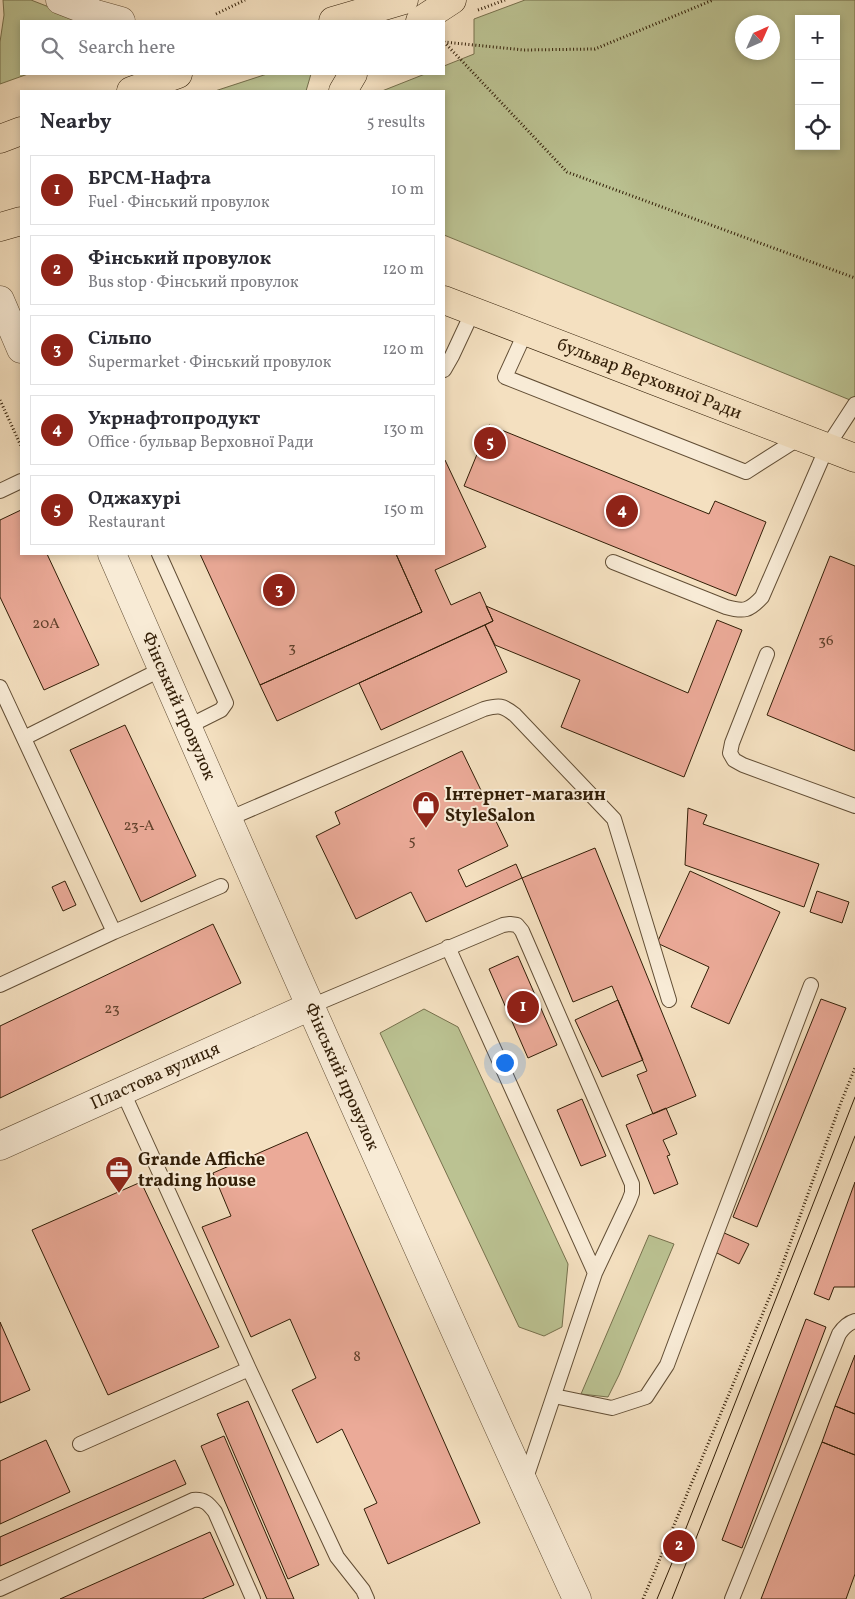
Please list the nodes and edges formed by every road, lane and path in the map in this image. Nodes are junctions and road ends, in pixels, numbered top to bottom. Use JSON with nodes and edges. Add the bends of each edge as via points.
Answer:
{"nodes":[{"id":1,"x":60,"y":0,"type":"edge"},
{"id":2,"x":245,"y":0,"type":"edge"},
{"id":3,"x":403,"y":0,"type":"edge"},
{"id":4,"x":452,"y":0,"type":"edge"},
{"id":5,"x":713,"y":0,"type":"edge"},
{"id":6,"x":216,"y":14,"type":"dead end"},
{"id":7,"x":117,"y":20,"type":"edge"},
{"id":8,"x":336,"y":20,"type":"edge"},
{"id":9,"x":422,"y":20,"type":"edge"},
{"id":10,"x":445,"y":42,"type":"edge"},
{"id":11,"x":445,"y":43,"type":"edge"},
{"id":12,"x":175,"y":75,"type":"edge"},
{"id":13,"x":351,"y":75,"type":"edge"},
{"id":14,"x":134,"y":90,"type":"edge"},
{"id":15,"x":344,"y":90,"type":"edge"},
{"id":16,"x":20,"y":132,"type":"edge"},
{"id":17,"x":0,"y":139,"type":"edge"},
{"id":18,"x":20,"y":221,"type":"edge"},
{"id":19,"x":0,"y":227,"type":"edge"},
{"id":20,"x":855,"y":278,"type":"edge"},
{"id":21,"x":0,"y":300,"type":"edge"},
{"id":22,"x":445,"y":300,"type":"edge"},
{"id":23,"x":473,"y":311,"type":"junction"},
{"id":24,"x":526,"y":331,"type":"junction"},
{"id":25,"x":12,"y":342,"type":"edge"},
{"id":26,"x":445,"y":368,"type":"edge"},
{"id":27,"x":0,"y":400,"type":"edge"},
{"id":28,"x":855,"y":404,"type":"edge"},
{"id":29,"x":801,"y":437,"type":"junction"},
{"id":30,"x":20,"y":444,"type":"edge"},
{"id":31,"x":827,"y":447,"type":"junction"},
{"id":32,"x":855,"y":458,"type":"edge"},
{"id":33,"x":20,"y":481,"type":"edge"},
{"id":34,"x":0,"y":491,"type":"edge"},
{"id":35,"x":113,"y":555,"type":"edge"},
{"id":36,"x":159,"y":555,"type":"edge"},
{"id":37,"x":613,"y":562,"type":"dead end"},
{"id":38,"x":767,"y":654,"type":"dead end"},
{"id":39,"x":162,"y":669,"type":"junction"},
{"id":40,"x":0,"y":687,"type":"edge"},
{"id":41,"x":187,"y":727,"type":"junction"},
{"id":42,"x":24,"y":738,"type":"junction"},
{"id":43,"x":855,"y":806,"type":"edge"},
{"id":44,"x":228,"y":819,"type":"junction"},
{"id":45,"x":221,"y":886,"type":"dead end"},
{"id":46,"x":114,"y":932,"type":"junction"},
{"id":47,"x":448,"y":947,"type":"junction"},
{"id":48,"x":0,"y":985,"type":"edge"},
{"id":49,"x":811,"y":985,"type":"dead end"},
{"id":50,"x":669,"y":1000,"type":"dead end"},
{"id":51,"x":311,"y":1006,"type":"junction"},
{"id":52,"x":855,"y":1068,"type":"edge"},
{"id":53,"x":122,"y":1090,"type":"junction"},
{"id":54,"x":0,"y":1146,"type":"edge"},
{"id":55,"x":595,"y":1273,"type":"junction"},
{"id":56,"x":855,"y":1321,"type":"edge"},
{"id":57,"x":249,"y":1369,"type":"junction"},
{"id":58,"x":554,"y":1396,"type":"junction"},
{"id":59,"x":80,"y":1444,"type":"dead end"},
{"id":60,"x":524,"y":1484,"type":"junction"},
{"id":61,"x":0,"y":1589,"type":"edge"},
{"id":62,"x":252,"y":1599,"type":"edge"},
{"id":63,"x":367,"y":1599,"type":"edge"},
{"id":64,"x":577,"y":1599,"type":"edge"},
{"id":65,"x":643,"y":1599,"type":"edge"},
{"id":66,"x":732,"y":1599,"type":"edge"}],
"edges":[{"from":1,"to":7,"type":"street"},
{"from":2,"to":6,"type":"path"},
{"from":3,"to":8,"type":"highway"},
{"from":4,"to":9,"type":"highway"},
{"from":5,"to":10,"type":"path","via":[[595,49],[524,50]]},
{"from":11,"to":20,"type":"path","via":[[567,172]]},
{"from":12,"to":14,"type":"highway"},
{"from":13,"to":15,"type":"highway"},
{"from":16,"to":17,"type":"highway"},
{"from":18,"to":19,"type":"highway"},
{"from":21,"to":25,"type":"street"},
{"from":22,"to":23,"type":"highway","name":"бульвар Верховної Ради"},
{"from":23,"to":24,"type":"highway","name":"бульвар Верховної Ради"},
{"from":23,"to":26,"type":"lane"},
{"from":24,"to":29,"type":"highway","name":"бульвар Верховної Ради"},
{"from":24,"to":29,"type":"lane","via":[[505,377],[746,472]]},
{"from":27,"to":30,"type":"path"},
{"from":28,"to":31,"type":"lane"},
{"from":29,"to":31,"type":"highway","name":"бульвар Верховної Ради"},
{"from":31,"to":32,"type":"highway","name":"бульвар Верховної Ради"},
{"from":31,"to":37,"type":"lane","via":[[762,597],[752,608],[726,607]]},
{"from":33,"to":34,"type":"lane"},
{"from":35,"to":39,"type":"street","name":"Фінський провулок"},
{"from":36,"to":41,"type":"lane","via":[[226,703],[221,710]]},
{"from":38,"to":43,"type":"lane","via":[[732,742],[730,753],[734,760]]},
{"from":39,"to":41,"type":"street","name":"Фінський провулок"},
{"from":39,"to":42,"type":"lane"},
{"from":40,"to":42,"type":"lane"},
{"from":41,"to":44,"type":"street","name":"Фінський провулок"},
{"from":42,"to":46,"type":"lane"},
{"from":44,"to":50,"type":"lane","via":[[484,709],[506,707],[614,819]]},
{"from":44,"to":51,"type":"street","name":"Фінський провулок"},
{"from":45,"to":46,"type":"lane"},
{"from":46,"to":48,"type":"lane"},
{"from":47,"to":51,"type":"lane"},
{"from":47,"to":55,"type":"lane"},
{"from":47,"to":55,"type":"lane","via":[[503,925],[517,925],[522,931],[632,1184],[629,1201]]},
{"from":49,"to":58,"type":"lane","via":[[667,1365],[646,1397],[612,1408]]},
{"from":51,"to":53,"type":"street","name":"Пластова вулиця"},
{"from":51,"to":60,"type":"street","name":"Фінський провулок"},
{"from":52,"to":65,"type":"path","via":[[778,1276]]},
{"from":53,"to":54,"type":"street","name":"Пластова вулиця"},
{"from":53,"to":57,"type":"lane"},
{"from":55,"to":58,"type":"lane"},
{"from":56,"to":66,"type":"lane","via":[[839,1334]]},
{"from":57,"to":59,"type":"lane"},
{"from":57,"to":63,"type":"lane","via":[[337,1557]]},
{"from":58,"to":60,"type":"lane"},
{"from":60,"to":64,"type":"street","name":"Фінський провулок"},
{"from":61,"to":62,"type":"lane","via":[[193,1500],[201,1500],[208,1503],[214,1512]]}]}
